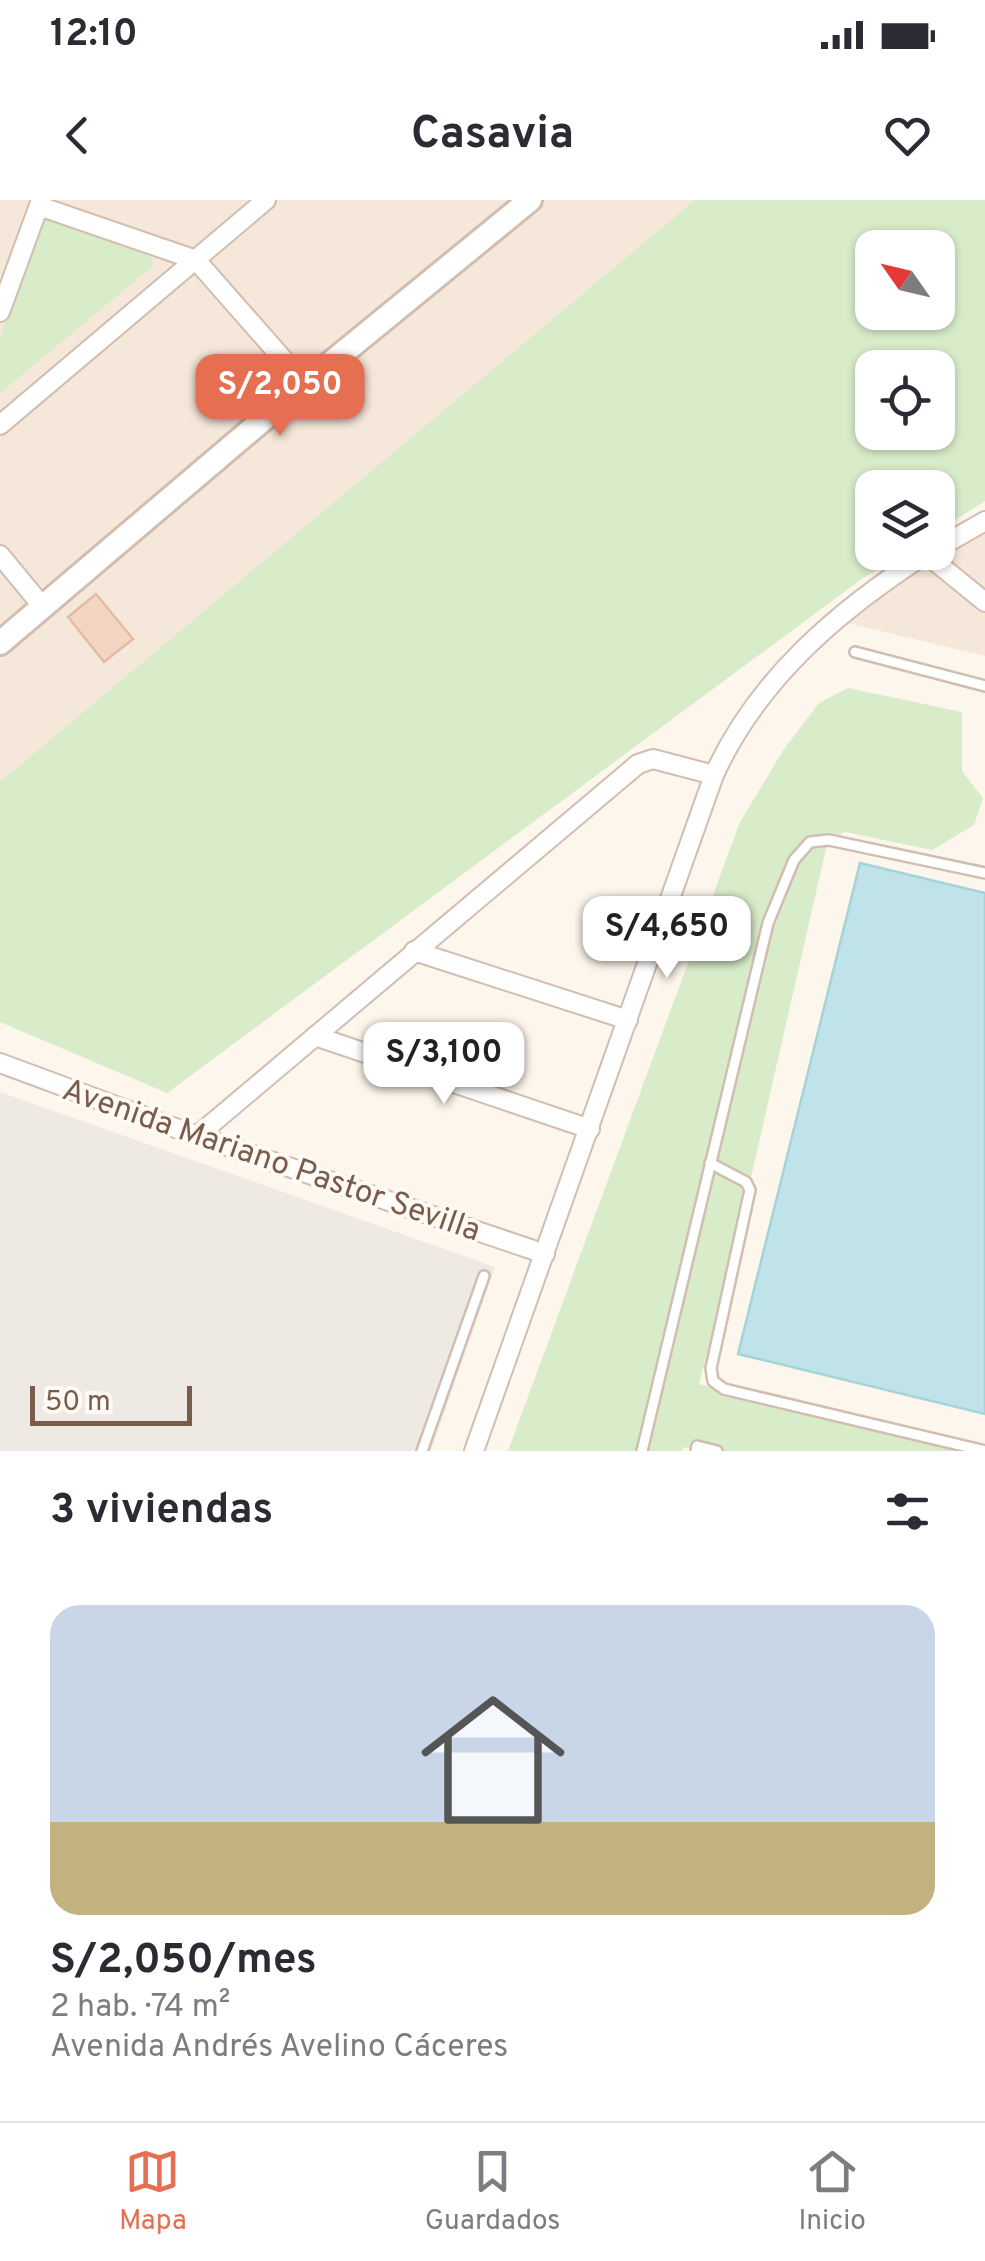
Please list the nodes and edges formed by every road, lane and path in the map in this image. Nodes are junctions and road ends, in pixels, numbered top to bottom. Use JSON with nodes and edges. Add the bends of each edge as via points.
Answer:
{"nodes":[{"id":1,"x":266,"y":200,"type":"edge"},
{"id":2,"x":530,"y":200,"type":"edge"},
{"id":3,"x":40,"y":203,"type":"edge"},
{"id":4,"x":196,"y":260,"type":"junction"},
{"id":5,"x":0,"y":312,"type":"edge"},
{"id":6,"x":305,"y":384,"type":"junction"},
{"id":7,"x":0,"y":425,"type":"edge"},
{"id":8,"x":985,"y":522,"type":"edge"},
{"id":9,"x":955,"y":539,"type":"edge"},
{"id":10,"x":0,"y":555,"type":"edge"},
{"id":11,"x":905,"y":570,"type":"edge"},
{"id":12,"x":950,"y":570,"type":"edge"},
{"id":13,"x":985,"y":602,"type":"edge"},
{"id":14,"x":43,"y":607,"type":"junction"},
{"id":15,"x":0,"y":643,"type":"edge"},
{"id":16,"x":855,"y":652,"type":"dead end"},
{"id":17,"x":985,"y":686,"type":"edge"},
{"id":18,"x":714,"y":775,"type":"junction"},
{"id":19,"x":985,"y":873,"type":"edge"},
{"id":20,"x":414,"y":952,"type":"junction"},
{"id":21,"x":628,"y":1020,"type":"junction"},
{"id":22,"x":314,"y":1036,"type":"junction"},
{"id":23,"x":0,"y":1063,"type":"edge"},
{"id":24,"x":590,"y":1128,"type":"junction"},
{"id":25,"x":196,"y":1136,"type":"junction"},
{"id":26,"x":710,"y":1163,"type":"junction"},
{"id":27,"x":545,"y":1254,"type":"junction"},
{"id":28,"x":484,"y":1276,"type":"dead end"},
{"id":29,"x":422,"y":1451,"type":"edge"},
{"id":30,"x":474,"y":1451,"type":"edge"},
{"id":31,"x":642,"y":1451,"type":"edge"},
{"id":32,"x":696,"y":1451,"type":"edge"},
{"id":33,"x":717,"y":1451,"type":"edge"},
{"id":34,"x":985,"y":1451,"type":"edge"}],
"edges":[{"from":1,"to":4,"type":"street"},
{"from":2,"to":6,"type":"street"},
{"from":3,"to":4,"type":"street"},
{"from":3,"to":5,"type":"street"},
{"from":4,"to":6,"type":"street"},
{"from":4,"to":7,"type":"street"},
{"from":6,"to":14,"type":"street"},
{"from":8,"to":9,"type":"street"},
{"from":10,"to":14,"type":"street"},
{"from":11,"to":18,"type":"street","via":[[792,660],[740,725]]},
{"from":12,"to":13,"type":"street"},
{"from":14,"to":15,"type":"street"},
{"from":16,"to":17,"type":"lane"},
{"from":18,"to":20,"type":"street","via":[[653,759],[638,764]]},
{"from":18,"to":21,"type":"street"},
{"from":19,"to":26,"type":"lane","via":[[829,840],[810,842],[794,860],[768,923]]},
{"from":20,"to":21,"type":"street"},
{"from":20,"to":22,"type":"street"},
{"from":21,"to":24,"type":"street"},
{"from":22,"to":24,"type":"street"},
{"from":22,"to":25,"type":"street"},
{"from":23,"to":25,"type":"street","name":"Avenida Mariano Pastor Sevilla"},
{"from":24,"to":27,"type":"street"},
{"from":25,"to":27,"type":"street","name":"Avenida Mariano Pastor Sevilla"},
{"from":26,"to":31,"type":"lane"},
{"from":26,"to":34,"type":"lane","via":[[750,1190],[713,1381],[724,1390]]},
{"from":27,"to":30,"type":"street"},
{"from":28,"to":29,"type":"lane"},
{"from":32,"to":33,"type":"lane"}]}
